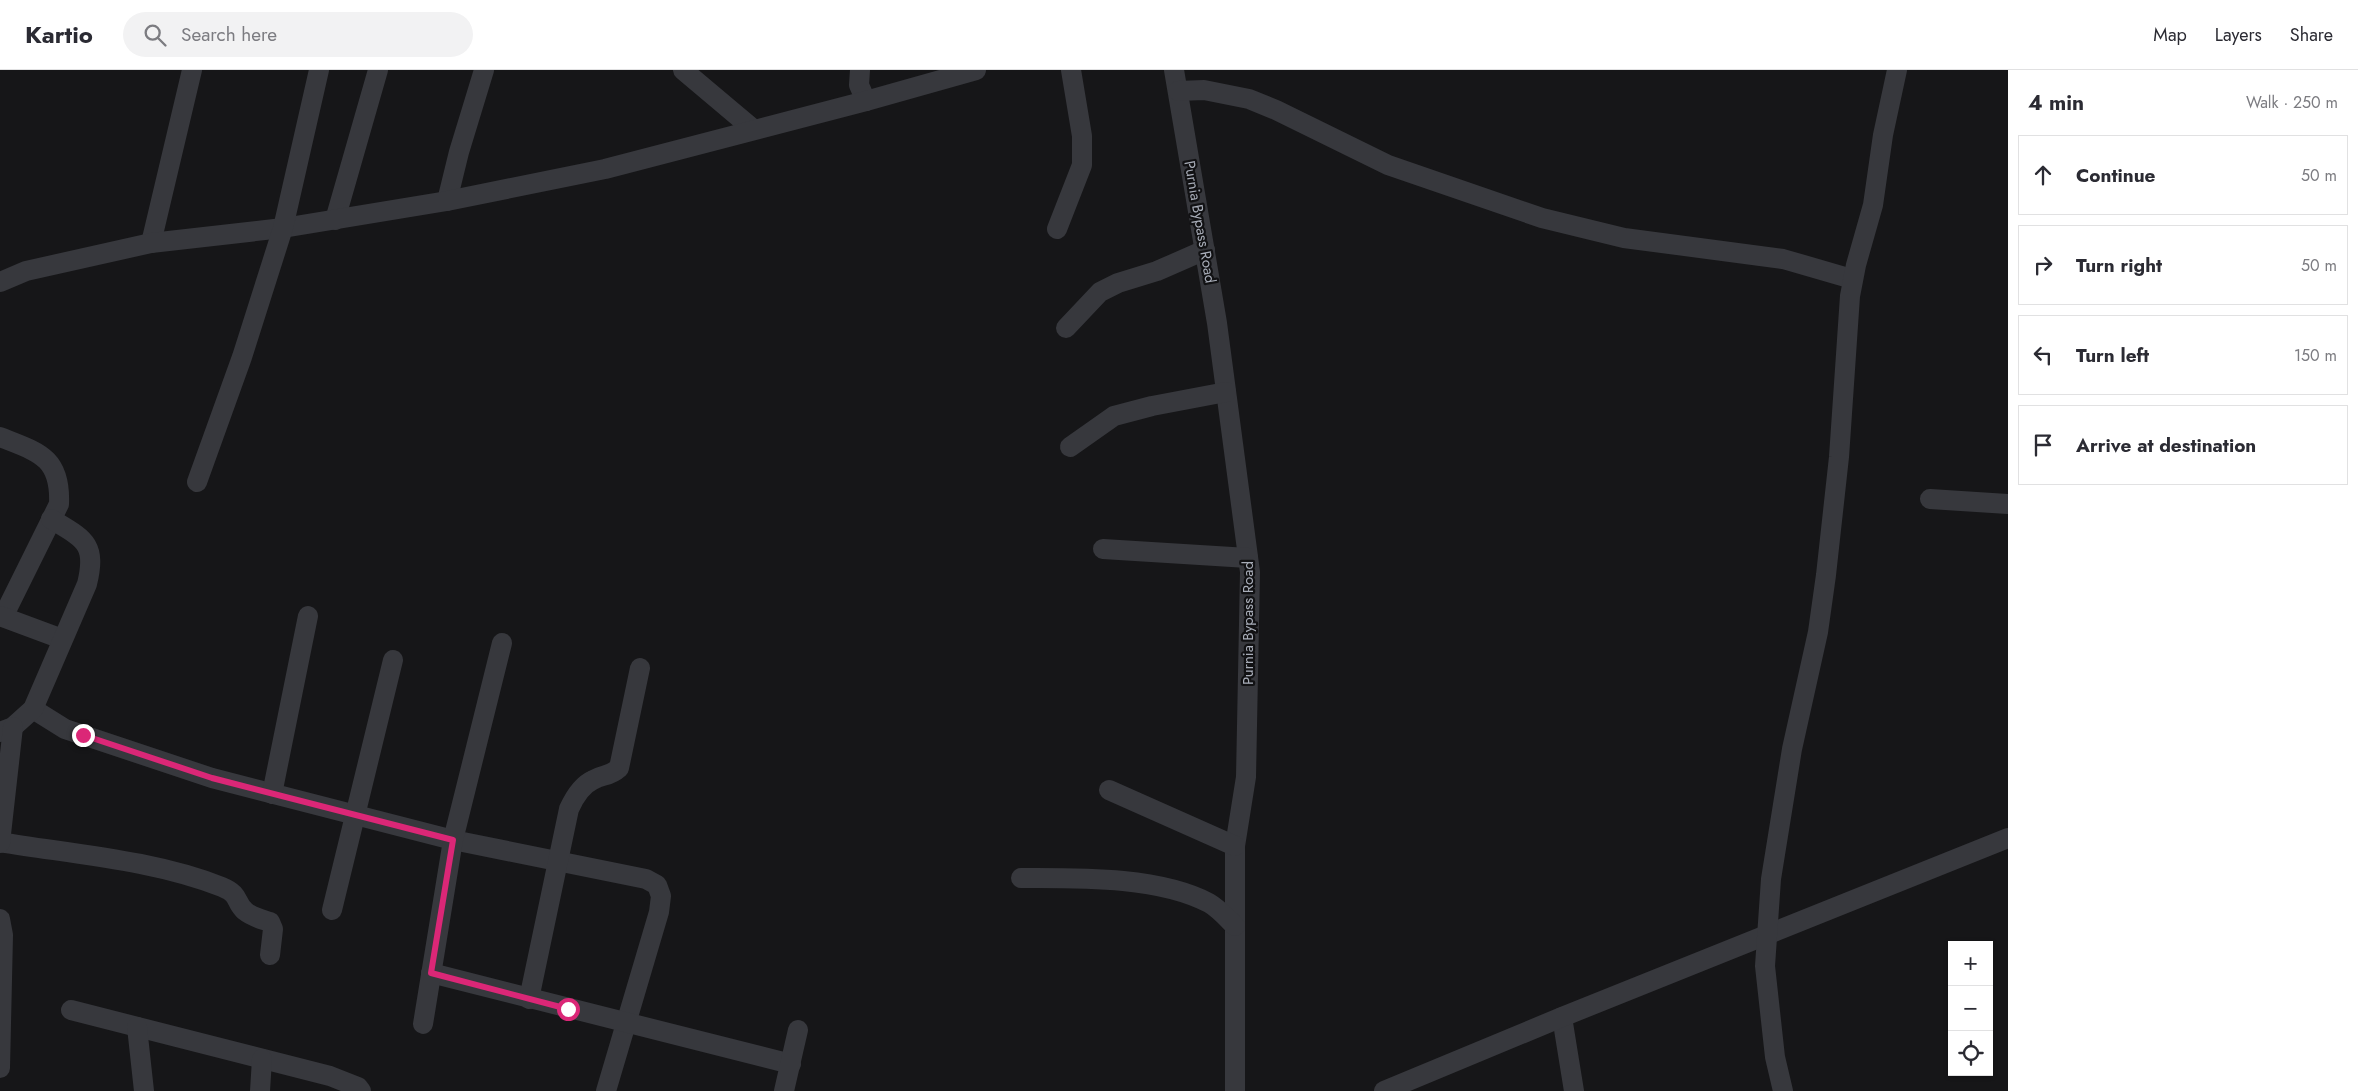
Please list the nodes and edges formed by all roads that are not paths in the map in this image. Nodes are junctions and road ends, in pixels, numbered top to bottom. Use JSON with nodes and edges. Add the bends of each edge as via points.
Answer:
{"nodes":[{"id":1,"x":192,"y":70,"type":"edge"},
{"id":2,"x":319,"y":70,"type":"edge"},
{"id":3,"x":378,"y":70,"type":"edge"},
{"id":4,"x":484,"y":70,"type":"edge"},
{"id":5,"x":683,"y":70,"type":"edge"},
{"id":6,"x":860,"y":70,"type":"edge"},
{"id":7,"x":976,"y":70,"type":"edge"},
{"id":8,"x":1071,"y":70,"type":"edge"},
{"id":9,"x":1174,"y":70,"type":"edge"},
{"id":10,"x":1898,"y":70,"type":"edge"},
{"id":11,"x":1178,"y":91,"type":"junction"},
{"id":12,"x":866,"y":101,"type":"junction"},
{"id":13,"x":753,"y":129,"type":"junction"},
{"id":14,"x":447,"y":201,"type":"junction"},
{"id":15,"x":335,"y":220,"type":"junction"},
{"id":16,"x":283,"y":228,"type":"junction"},
{"id":17,"x":1056,"y":229,"type":"dead end"},
{"id":18,"x":151,"y":243,"type":"junction"},
{"id":19,"x":1204,"y":250,"type":"junction"},
{"id":20,"x":1852,"y":279,"type":"junction"},
{"id":21,"x":0,"y":282,"type":"edge"},
{"id":22,"x":1066,"y":328,"type":"dead end"},
{"id":23,"x":1226,"y":392,"type":"junction"},
{"id":24,"x":0,"y":437,"type":"edge"},
{"id":25,"x":1070,"y":447,"type":"dead end"},
{"id":26,"x":197,"y":482,"type":"dead end"},
{"id":27,"x":1930,"y":500,"type":"dead end"},
{"id":28,"x":2008,"y":504,"type":"edge"},
{"id":29,"x":52,"y":519,"type":"junction"},
{"id":30,"x":1103,"y":549,"type":"dead end"},
{"id":31,"x":1248,"y":558,"type":"junction"},
{"id":32,"x":2,"y":616,"type":"edge"},
{"id":33,"x":308,"y":616,"type":"dead end"},
{"id":34,"x":62,"y":639,"type":"junction"},
{"id":35,"x":502,"y":643,"type":"dead end"},
{"id":36,"x":393,"y":660,"type":"dead end"},
{"id":37,"x":640,"y":668,"type":"dead end"},
{"id":38,"x":33,"y":709,"type":"junction"},
{"id":39,"x":6,"y":730,"type":"edge"},
{"id":40,"x":1109,"y":790,"type":"dead end"},
{"id":41,"x":272,"y":794,"type":"junction"},
{"id":42,"x":355,"y":815,"type":"junction"},
{"id":43,"x":2008,"y":838,"type":"edge"},
{"id":44,"x":453,"y":840,"type":"junction"},
{"id":45,"x":0,"y":843,"type":"edge"},
{"id":46,"x":1235,"y":846,"type":"junction"},
{"id":47,"x":558,"y":862,"type":"junction"},
{"id":48,"x":1021,"y":878,"type":"dead end"},
{"id":49,"x":332,"y":910,"type":"dead end"},
{"id":50,"x":0,"y":919,"type":"edge"},
{"id":51,"x":1235,"y":926,"type":"junction"},
{"id":52,"x":1766,"y":937,"type":"junction"},
{"id":53,"x":270,"y":955,"type":"dead end"},
{"id":54,"x":431,"y":973,"type":"junction"},
{"id":55,"x":529,"y":1000,"type":"junction"},
{"id":56,"x":71,"y":1010,"type":"dead end"},
{"id":57,"x":1562,"y":1017,"type":"junction"},
{"id":58,"x":626,"y":1022,"type":"junction"},
{"id":59,"x":423,"y":1024,"type":"dead end"},
{"id":60,"x":137,"y":1027,"type":"junction"},
{"id":61,"x":798,"y":1030,"type":"dead end"},
{"id":62,"x":262,"y":1059,"type":"junction"},
{"id":63,"x":791,"y":1064,"type":"junction"},
{"id":64,"x":0,"y":1068,"type":"edge"},
{"id":65,"x":144,"y":1091,"type":"edge"},
{"id":66,"x":260,"y":1091,"type":"edge"},
{"id":67,"x":361,"y":1091,"type":"edge"},
{"id":68,"x":606,"y":1091,"type":"edge"},
{"id":69,"x":784,"y":1091,"type":"edge"},
{"id":70,"x":1235,"y":1091,"type":"edge"},
{"id":71,"x":1384,"y":1091,"type":"edge"},
{"id":72,"x":1574,"y":1091,"type":"edge"},
{"id":73,"x":1783,"y":1091,"type":"edge"}],
"edges":[{"from":1,"to":18,"type":"street"},
{"from":2,"to":16,"type":"street"},
{"from":3,"to":15,"type":"street"},
{"from":4,"to":14,"type":"street"},
{"from":5,"to":13,"type":"street"},
{"from":6,"to":12,"type":"street","via":[[859,85]]},
{"from":7,"to":12,"type":"street"},
{"from":8,"to":17,"type":"street","via":[[1082,136],[1082,165]]},
{"from":9,"to":11,"type":"street","name":"Purnia Bypass Road"},
{"from":10,"to":20,"type":"street","via":[[1883,135],[1873,205]]},
{"from":11,"to":19,"type":"street","name":"Purnia Bypass Road"},
{"from":11,"to":20,"type":"street","via":[[1204,90],[1249,99],[1388,166],[1542,218],[1624,238],[1783,259]]},
{"from":12,"to":13,"type":"street"},
{"from":13,"to":14,"type":"street","via":[[604,169]]},
{"from":14,"to":15,"type":"street"},
{"from":15,"to":16,"type":"street"},
{"from":16,"to":18,"type":"street"},
{"from":16,"to":26,"type":"street","via":[[242,357]]},
{"from":18,"to":21,"type":"street","via":[[26,271]]},
{"from":19,"to":22,"type":"street","via":[[1100,292]]},
{"from":19,"to":23,"type":"street","name":"Purnia Bypass Road"},
{"from":20,"to":52,"type":"street","via":[[1830,545],[1818,632],[1785,789]]},
{"from":23,"to":25,"type":"street","via":[[1114,416]]},
{"from":23,"to":31,"type":"street","name":"Purnia Bypass Road"},
{"from":24,"to":29,"type":"street","via":[[30,448],[52,464],[60,490],[59,504]]},
{"from":27,"to":28,"type":"street"},
{"from":29,"to":32,"type":"street"},
{"from":29,"to":34,"type":"street","via":[[84,540],[90,551],[92,567]]},
{"from":30,"to":31,"type":"street"},
{"from":31,"to":46,"type":"street","name":"Purnia Bypass Road","via":[[1246,777]]},
{"from":32,"to":34,"type":"street"},
{"from":33,"to":41,"type":"street"},
{"from":34,"to":38,"type":"street"},
{"from":35,"to":44,"type":"street"},
{"from":36,"to":42,"type":"street"},
{"from":37,"to":47,"type":"street","via":[[619,768],[611,775],[593,780],[575,797],[569,808]]},
{"from":38,"to":39,"type":"street"},
{"from":38,"to":41,"type":"street","via":[[65,729],[212,778]]},
{"from":39,"to":45,"type":"street"},
{"from":40,"to":46,"type":"street"},
{"from":41,"to":42,"type":"street"},
{"from":42,"to":44,"type":"street"},
{"from":42,"to":49,"type":"street"},
{"from":43,"to":52,"type":"street"},
{"from":44,"to":47,"type":"street"},
{"from":44,"to":54,"type":"street"},
{"from":45,"to":53,"type":"street","via":[[156,868],[221,887],[234,893],[250,915],[270,922],[273,929]]},
{"from":46,"to":51,"type":"street","name":"Purnia Bypass Road"},
{"from":47,"to":55,"type":"street"},
{"from":47,"to":58,"type":"street","via":[[646,879],[657,885],[661,896],[659,912]]},
{"from":48,"to":51,"type":"street","via":[[1094,878],[1173,890],[1210,904]]},
{"from":50,"to":64,"type":"street","via":[[3,935]]},
{"from":51,"to":70,"type":"street","name":"Purnia Bypass Road"},
{"from":52,"to":57,"type":"street"},
{"from":52,"to":73,"type":"street","via":[[1768,998]]},
{"from":54,"to":55,"type":"street"},
{"from":54,"to":59,"type":"street"},
{"from":55,"to":58,"type":"street"},
{"from":56,"to":60,"type":"street"},
{"from":57,"to":71,"type":"street"},
{"from":57,"to":72,"type":"street"},
{"from":58,"to":63,"type":"street"},
{"from":58,"to":68,"type":"street"},
{"from":60,"to":62,"type":"street"},
{"from":60,"to":65,"type":"street"},
{"from":61,"to":63,"type":"street"},
{"from":62,"to":66,"type":"street"},
{"from":62,"to":67,"type":"street","via":[[330,1076]]},
{"from":63,"to":69,"type":"street"}]}
